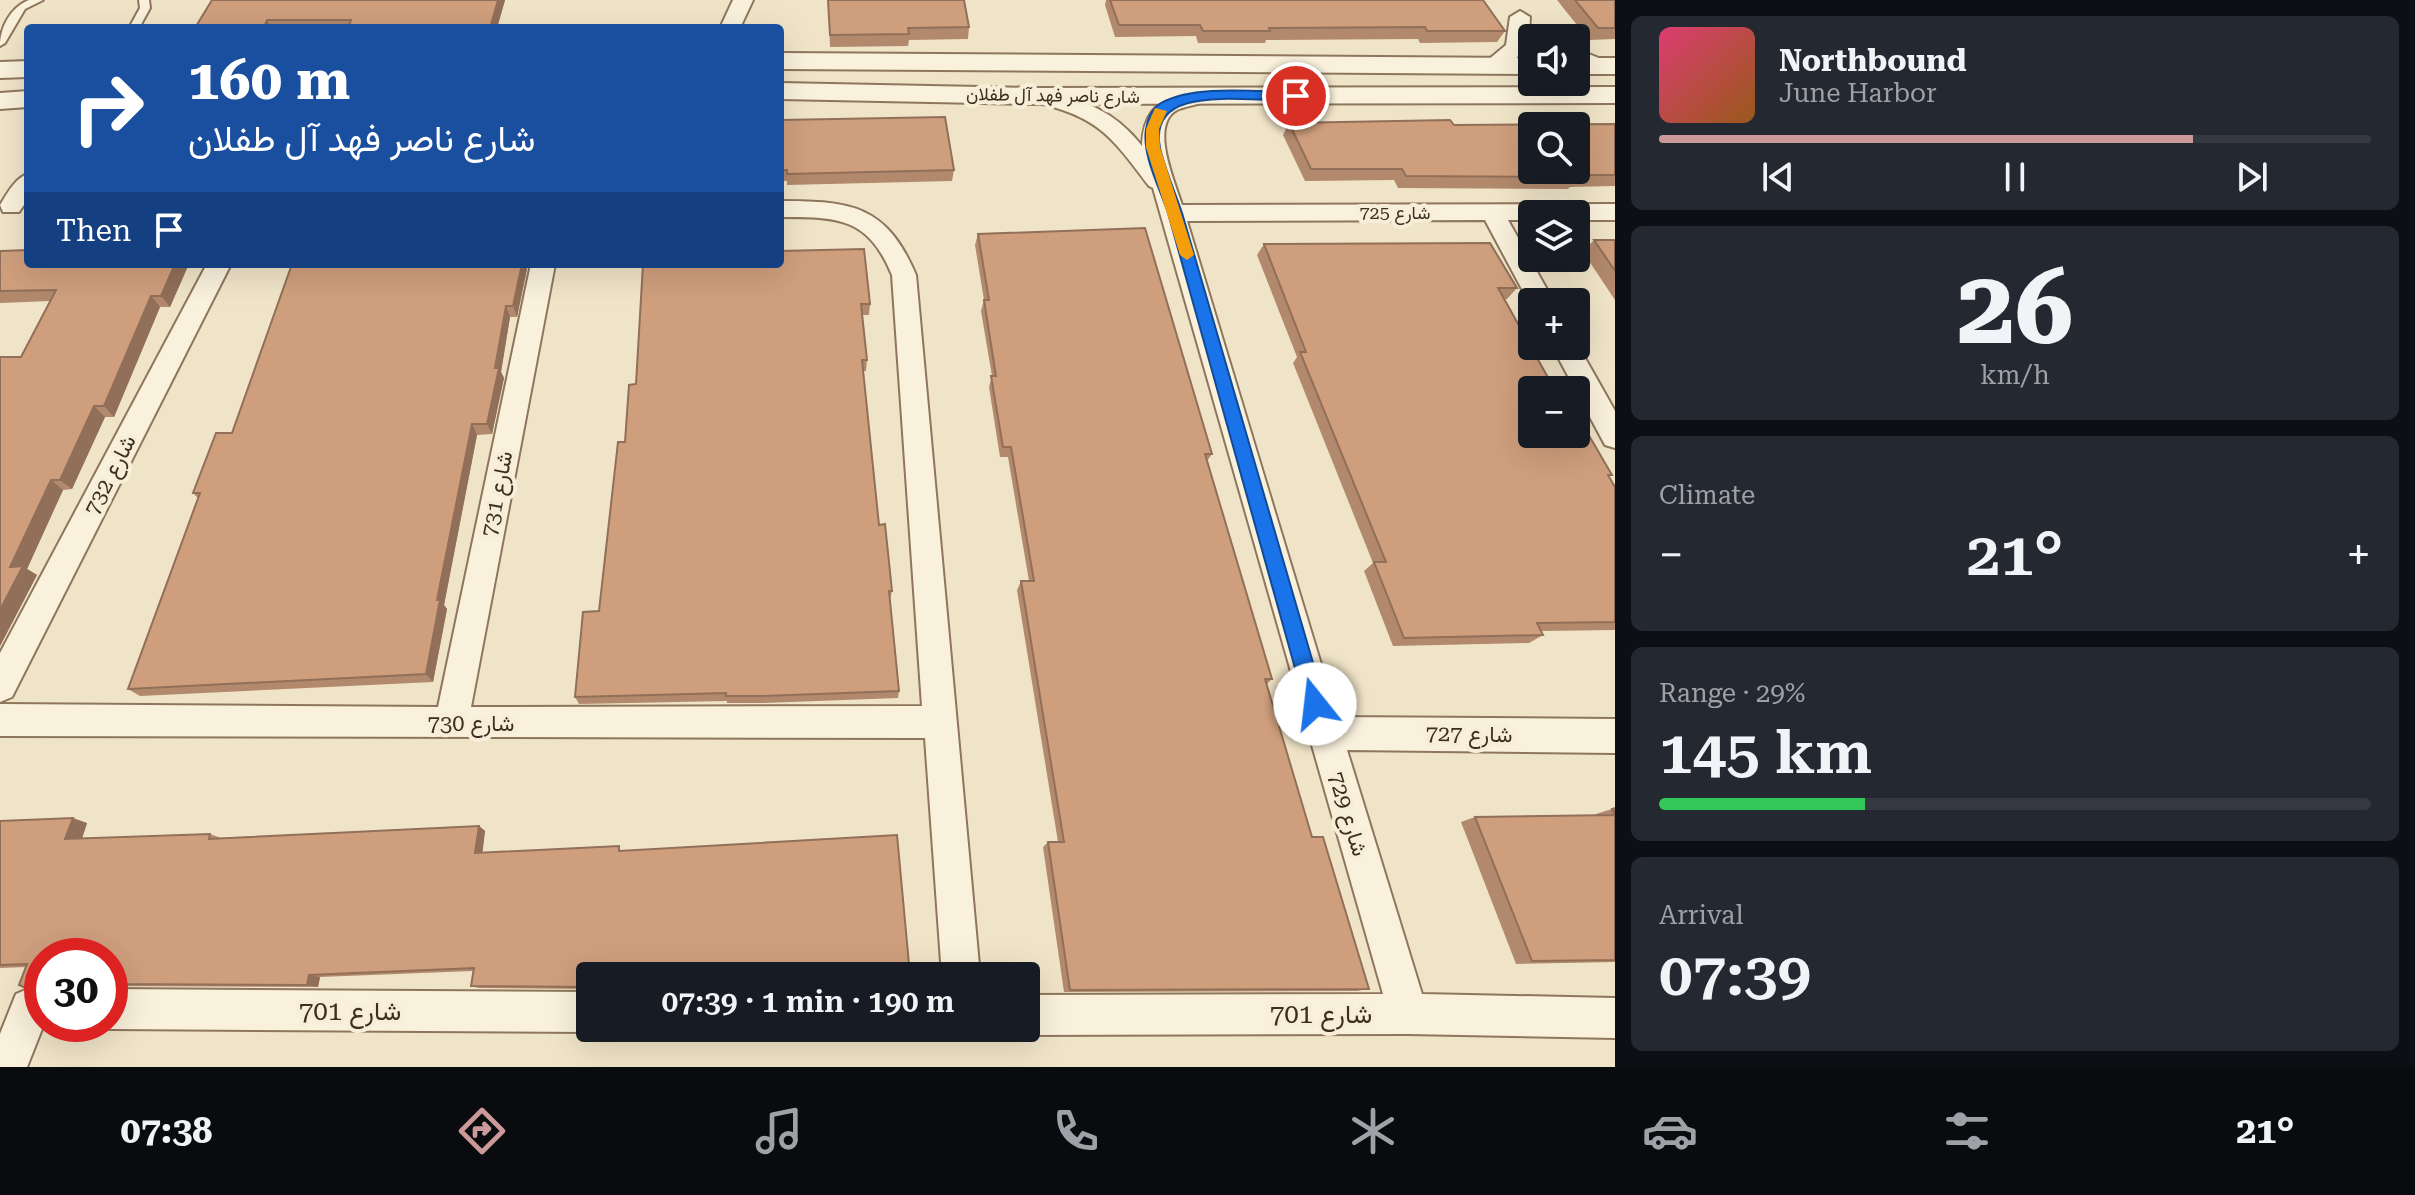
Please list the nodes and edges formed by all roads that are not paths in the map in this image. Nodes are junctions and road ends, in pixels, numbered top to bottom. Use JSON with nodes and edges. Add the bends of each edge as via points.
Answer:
{"nodes":[{"id":1,"x":38,"y":0,"type":"edge"},
{"id":2,"x":144,"y":0,"type":"edge"},
{"id":3,"x":743,"y":0,"type":"edge"},
{"id":4,"x":1505,"y":0,"type":"edge"},
{"id":5,"x":1520,"y":17,"type":"junction"},
{"id":6,"x":136,"y":24,"type":"edge"},
{"id":7,"x":732,"y":24,"type":"edge"},
{"id":8,"x":752,"y":24,"type":"edge"},
{"id":9,"x":1527,"y":24,"type":"edge"},
{"id":10,"x":0,"y":43,"type":"edge"},
{"id":11,"x":784,"y":58,"type":"edge"},
{"id":12,"x":1492,"y":65,"type":"junction"},
{"id":13,"x":1518,"y":66,"type":"edge"},
{"id":14,"x":24,"y":69,"type":"edge"},
{"id":15,"x":0,"y":70,"type":"edge"},
{"id":16,"x":784,"y":91,"type":"edge"},
{"id":17,"x":1615,"y":95,"type":"edge"},
{"id":18,"x":1037,"y":96,"type":"junction"},
{"id":19,"x":1201,"y":96,"type":"junction"},
{"id":20,"x":24,"y":99,"type":"edge"},
{"id":21,"x":0,"y":101,"type":"edge"},
{"id":22,"x":24,"y":188,"type":"edge"},
{"id":23,"x":13,"y":206,"type":"edge"},
{"id":24,"x":1172,"y":206,"type":"junction"},
{"id":25,"x":784,"y":209,"type":"edge"},
{"id":26,"x":1492,"y":212,"type":"junction"},
{"id":27,"x":1615,"y":212,"type":"edge"},
{"id":28,"x":217,"y":268,"type":"edge"},
{"id":29,"x":542,"y":268,"type":"edge"},
{"id":30,"x":1533,"y":288,"type":"edge"},
{"id":31,"x":1573,"y":360,"type":"edge"},
{"id":32,"x":1615,"y":437,"type":"edge"},
{"id":33,"x":0,"y":686,"type":"edge"},
{"id":34,"x":0,"y":720,"type":"edge"},
{"id":35,"x":942,"y":722,"type":"junction"},
{"id":36,"x":451,"y":723,"type":"junction"},
{"id":37,"x":1323,"y":733,"type":"junction"},
{"id":38,"x":1615,"y":736,"type":"edge"},
{"id":39,"x":960,"y":962,"type":"edge"},
{"id":40,"x":24,"y":1008,"type":"edge"},
{"id":41,"x":128,"y":1009,"type":"edge"},
{"id":42,"x":576,"y":1012,"type":"edge"},
{"id":43,"x":1408,"y":1014,"type":"junction"},
{"id":44,"x":1040,"y":1015,"type":"edge"},
{"id":45,"x":1615,"y":1018,"type":"edge"},
{"id":46,"x":7,"y":1067,"type":"edge"}],
"edges":[{"from":1,"to":10,"type":"lane","via":[[21,7]]},
{"from":2,"to":6,"type":"lane"},
{"from":3,"to":7,"type":"street"},
{"from":3,"to":8,"type":"street"},
{"from":4,"to":5,"type":"street"},
{"from":5,"to":9,"type":"street"},
{"from":5,"to":12,"type":"street","via":[[1521,40]]},
{"from":11,"to":12,"type":"street","name":"شارع ناصر فهد آل طفلان"},
{"from":12,"to":13,"type":"street","name":"شارع ناصر فهد آل طفلان"},
{"from":14,"to":15,"type":"street"},
{"from":16,"to":18,"type":"street","name":"شارع ناصر فهد آل طفلان"},
{"from":17,"to":19,"type":"street","name":"شارع ناصر فهد آل طفلان"},
{"from":18,"to":19,"type":"street","name":"شارع ناصر فهد آل طفلان"},
{"from":18,"to":24,"type":"street","name":"شارع 729","via":[[1099,114],[1120,132]]},
{"from":19,"to":24,"type":"street","name":"شارع 729","via":[[1166,106],[1158,112],[1153,129],[1153,147]]},
{"from":20,"to":21,"type":"street"},
{"from":22,"to":23,"type":"street"},
{"from":24,"to":26,"type":"street","name":"شارع 725"},
{"from":24,"to":37,"type":"street","name":"شارع 729"},
{"from":25,"to":35,"type":"street","via":[[829,209],[865,222],[888,240],[904,275]]},
{"from":26,"to":27,"type":"street","name":"شارع 725"},
{"from":26,"to":30,"type":"street"},
{"from":28,"to":33,"type":"street","name":"شارع 732"},
{"from":29,"to":36,"type":"street","name":"شارع 731"},
{"from":31,"to":32,"type":"street"},
{"from":34,"to":36,"type":"street","name":"شارع 730"},
{"from":35,"to":36,"type":"street","name":"شارع 730"},
{"from":35,"to":39,"type":"street"},
{"from":37,"to":38,"type":"street","name":"شارع 727"},
{"from":37,"to":43,"type":"street","name":"شارع 729"},
{"from":40,"to":46,"type":"street"},
{"from":41,"to":42,"type":"street","name":"شارع 701"},
{"from":43,"to":44,"type":"street","name":"شارع 701"},
{"from":43,"to":45,"type":"street","name":"شارع 701"}]}
